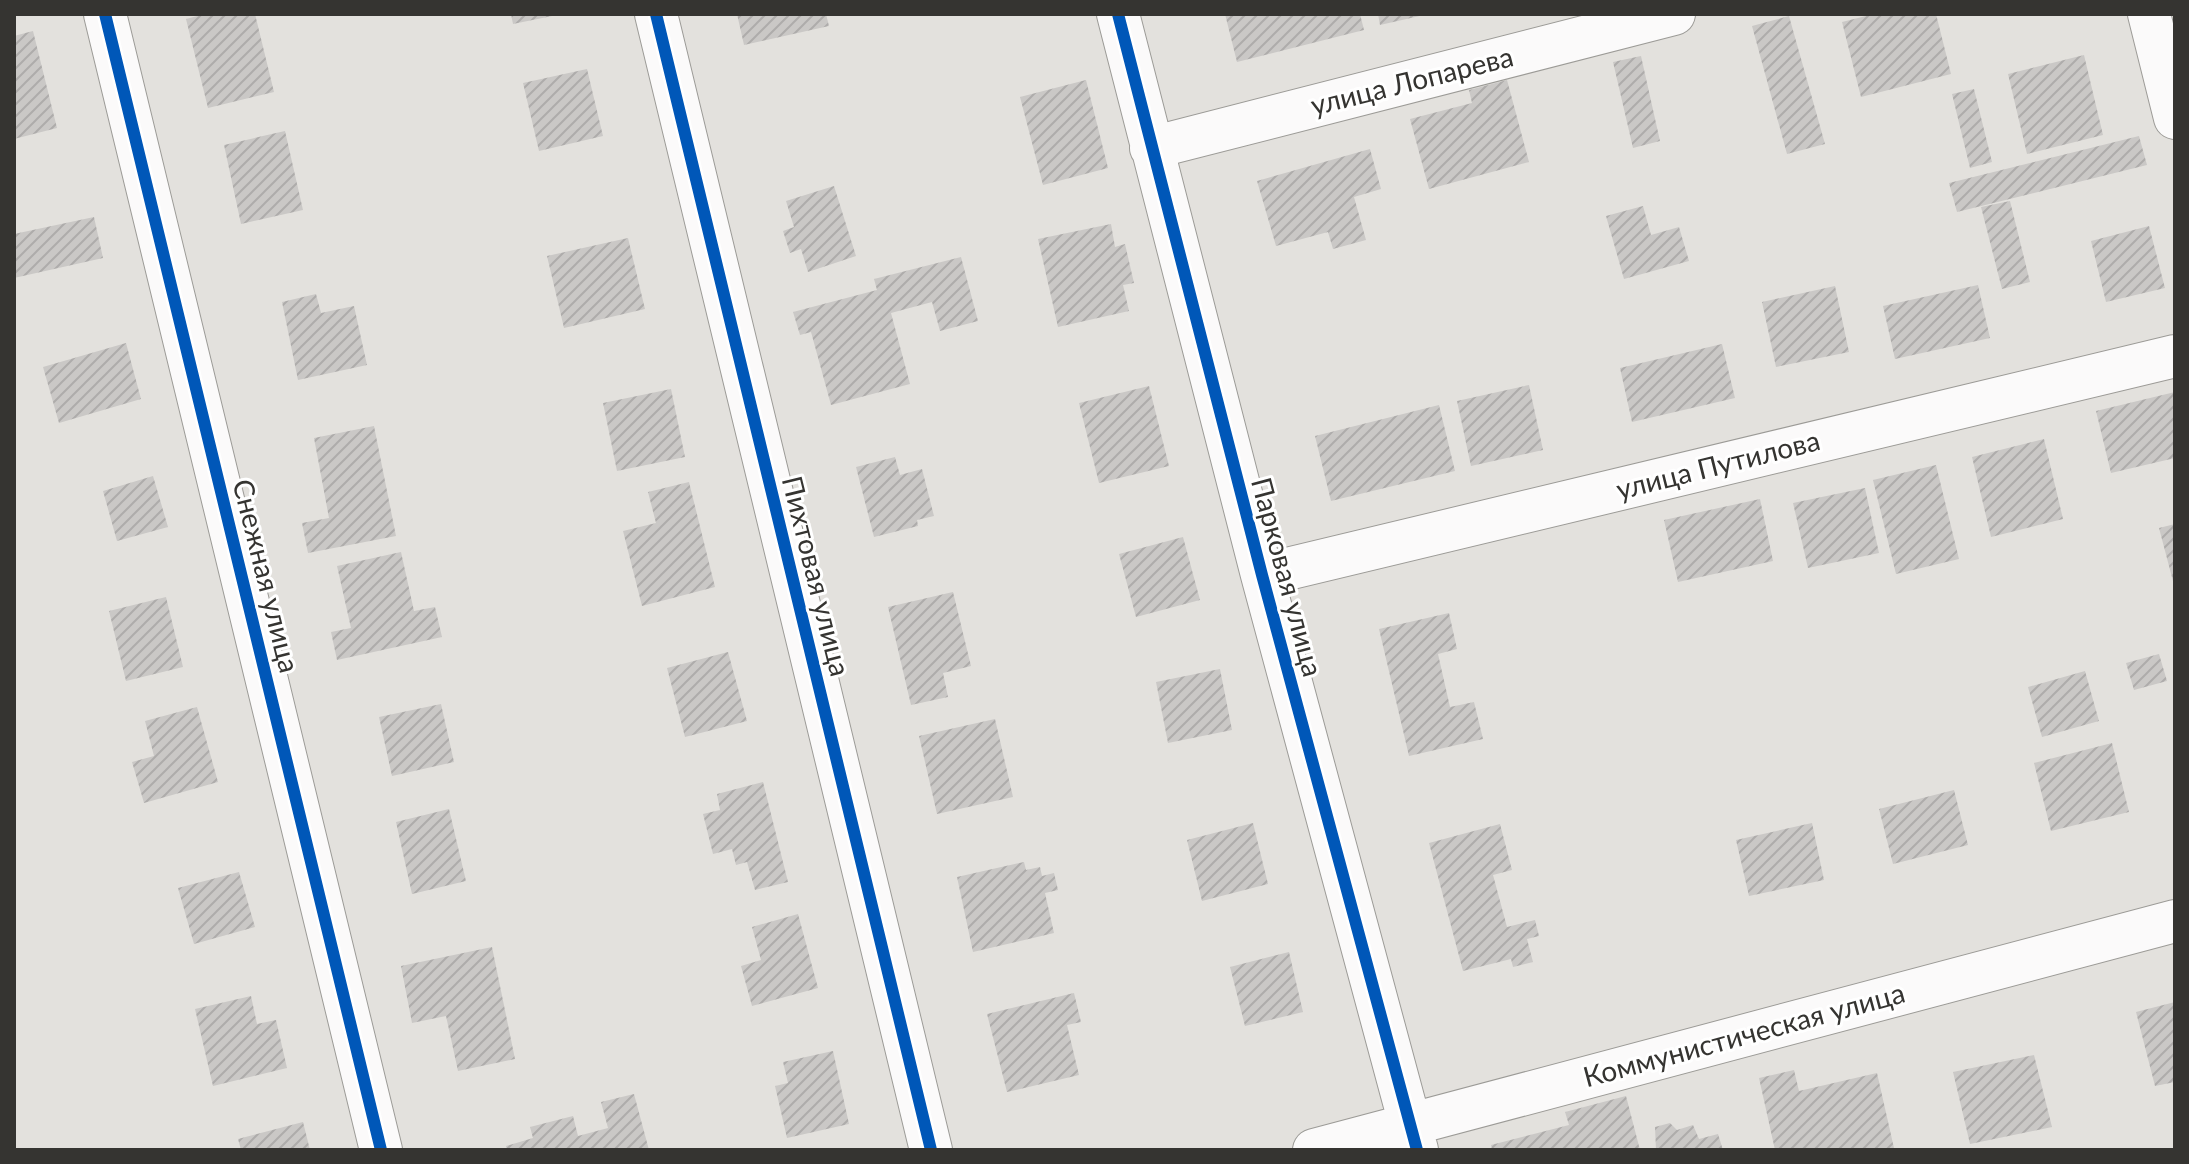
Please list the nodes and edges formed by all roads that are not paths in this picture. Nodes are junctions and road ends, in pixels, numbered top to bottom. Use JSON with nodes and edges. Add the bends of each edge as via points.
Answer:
{"nodes":[{"id":1,"x":105,"y":14,"type":"edge"},
{"id":2,"x":656,"y":14,"type":"edge"},
{"id":3,"x":1118,"y":14,"type":"edge"},
{"id":4,"x":1674,"y":14,"type":"edge"},
{"id":5,"x":2149,"y":14,"type":"edge"},
{"id":6,"x":2175,"y":118,"type":"edge"},
{"id":7,"x":1151,"y":148,"type":"junction"},
{"id":8,"x":2175,"y":356,"type":"edge"},
{"id":9,"x":1262,"y":575,"type":"junction"},
{"id":10,"x":2175,"y":921,"type":"edge"},
{"id":11,"x":1413,"y":1137,"type":"edge"},
{"id":12,"x":381,"y":1150,"type":"edge"},
{"id":13,"x":931,"y":1150,"type":"edge"},
{"id":14,"x":1314,"y":1150,"type":"edge"}],
"edges":[{"from":1,"to":12,"type":"street","name":"Снежная улица"},
{"from":2,"to":13,"type":"street","name":"Пихтовая улица"},
{"from":3,"to":7,"type":"street","name":"Парковая улица"},
{"from":4,"to":7,"type":"street","name":"улица Лопарева"},
{"from":5,"to":6,"type":"street"},
{"from":7,"to":9,"type":"street","name":"Парковая улица"},
{"from":8,"to":9,"type":"street","name":"улица Путилова"},
{"from":9,"to":11,"type":"street","name":"Парковая улица"},
{"from":10,"to":11,"type":"street","name":"Коммунистическая улица"},
{"from":11,"to":14,"type":"street","name":"Коммунистическая улица"}]}
